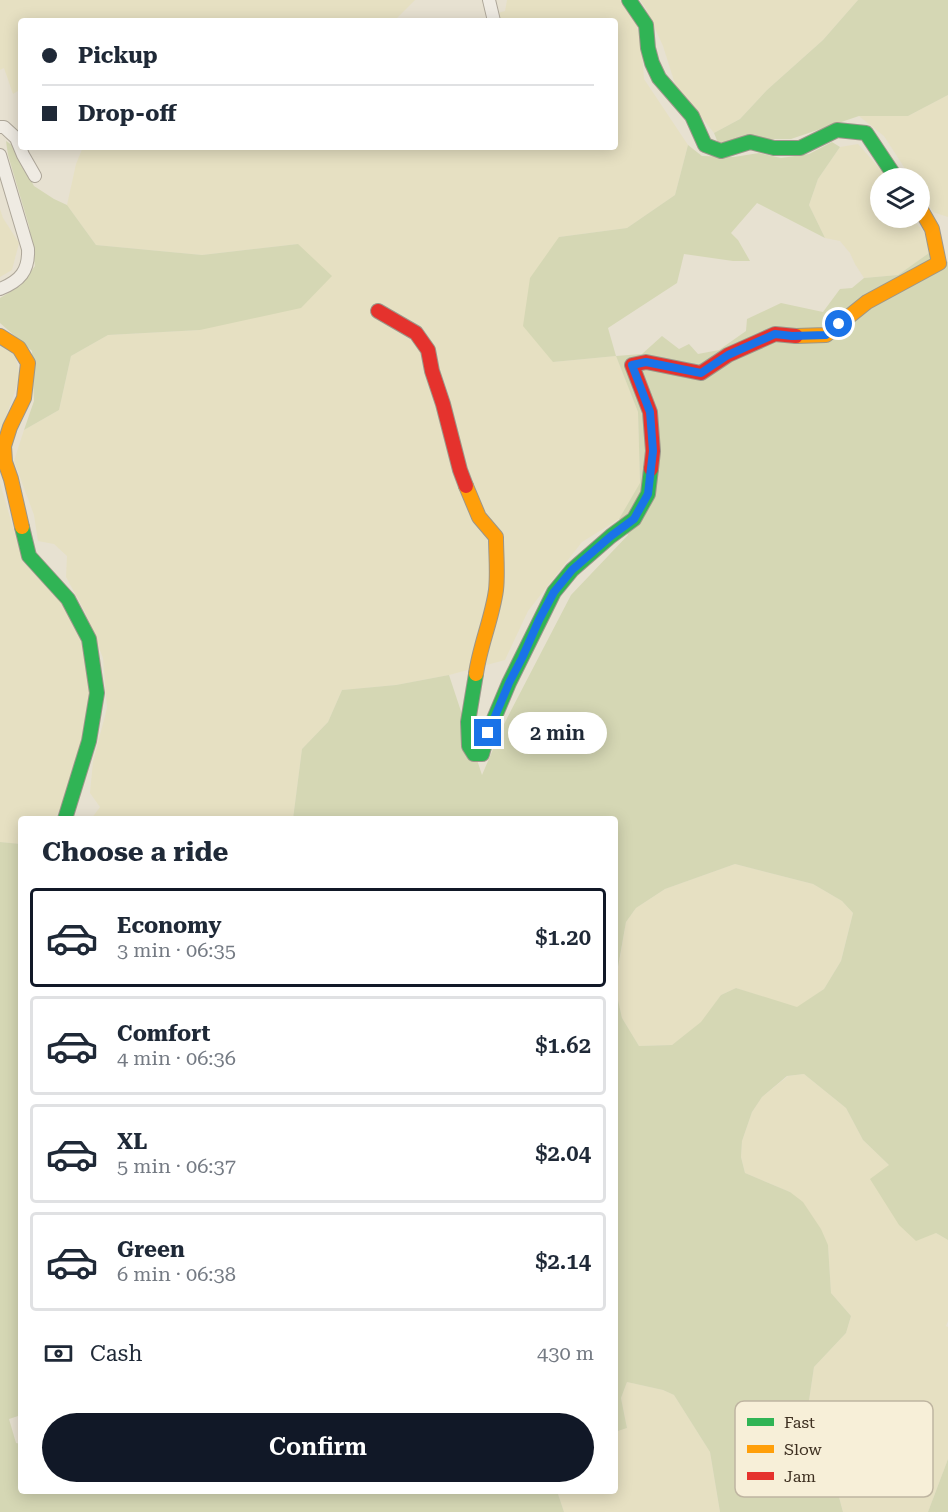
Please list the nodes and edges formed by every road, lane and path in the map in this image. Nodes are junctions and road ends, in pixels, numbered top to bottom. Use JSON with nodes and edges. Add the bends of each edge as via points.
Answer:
{"nodes":[{"id":1,"x":489,"y":0,"type":"edge"},
{"id":2,"x":629,"y":0,"type":"edge"},
{"id":3,"x":493,"y":18,"type":"edge"},
{"id":4,"x":0,"y":127,"type":"edge"},
{"id":5,"x":18,"y":143,"type":"edge"},
{"id":6,"x":21,"y":150,"type":"edge"},
{"id":7,"x":0,"y":155,"type":"edge"},
{"id":8,"x":890,"y":168,"type":"edge"},
{"id":9,"x":35,"y":176,"type":"dead end"},
{"id":10,"x":930,"y":226,"type":"edge"},
{"id":11,"x":0,"y":289,"type":"edge"},
{"id":12,"x":378,"y":311,"type":"dead end"},
{"id":13,"x":0,"y":336,"type":"edge"},
{"id":14,"x":66,"y":816,"type":"edge"}],
"edges":[{"from":1,"to":3,"type":"street"},
{"from":2,"to":8,"type":"street","via":[[646,25],[650,56],[659,78],[692,116],[705,145],[721,151],[750,142],[774,148],[800,148],[837,130],[866,133]]},
{"from":4,"to":5,"type":"street"},
{"from":6,"to":9,"type":"street"},
{"from":7,"to":11,"type":"street","via":[[29,262],[20,278]]},
{"from":10,"to":12,"type":"street","via":[[939,263],[867,302],[826,335],[775,334],[728,355],[701,373],[646,362],[632,365],[650,412],[653,451],[648,494],[634,519],[572,570],[554,592],[509,683],[482,754],[474,754],[469,746],[468,722],[477,664],[496,589],[496,537],[479,517],[460,470],[428,350],[416,333]]},
{"from":13,"to":14,"type":"street","via":[[19,348],[28,363],[24,398],[4,446],[29,556],[68,599],[89,639],[96,693],[89,741]]}]}
